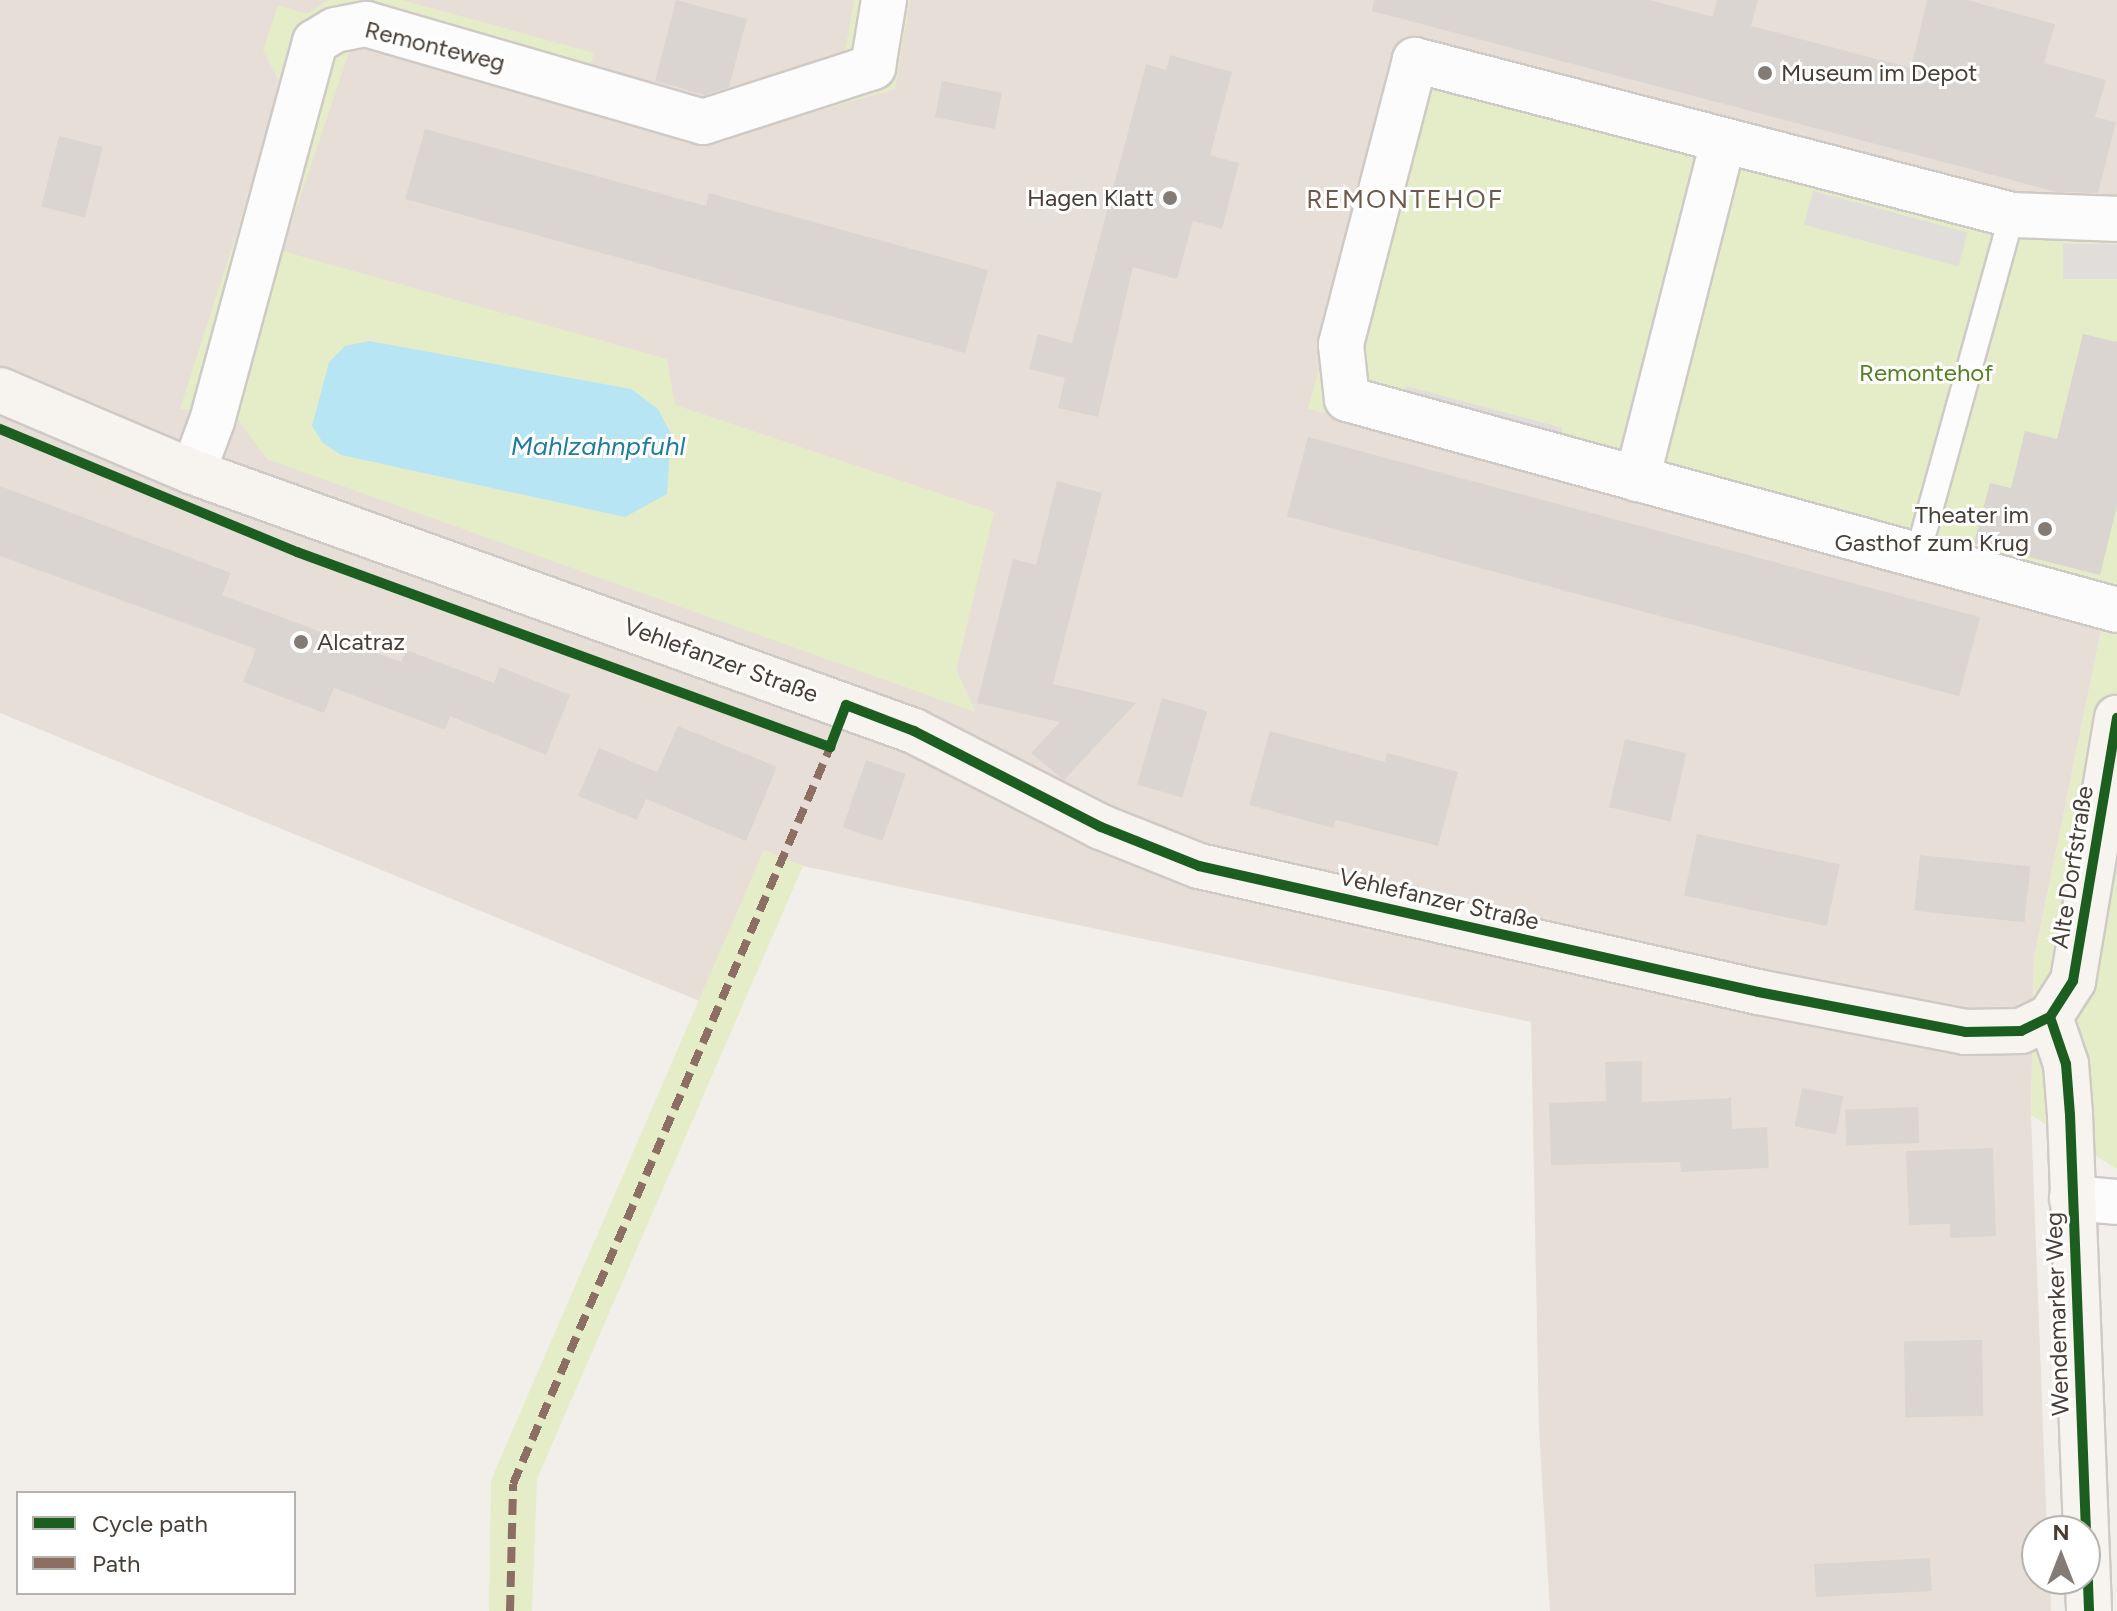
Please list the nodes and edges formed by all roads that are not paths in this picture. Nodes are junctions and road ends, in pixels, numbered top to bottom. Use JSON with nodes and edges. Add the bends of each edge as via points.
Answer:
{"nodes":[{"id":1,"x":884,"y":0,"type":"edge"},
{"id":2,"x":1723,"y":141,"type":"junction"},
{"id":3,"x":2012,"y":215,"type":"junction"},
{"id":4,"x":2117,"y":219,"type":"edge"},
{"id":5,"x":0,"y":390,"type":"edge"},
{"id":6,"x":193,"y":472,"type":"junction"},
{"id":7,"x":1637,"y":479,"type":"junction"},
{"id":8,"x":1917,"y":557,"type":"junction"},
{"id":9,"x":2117,"y":610,"type":"edge"},
{"id":10,"x":2117,"y":718,"type":"edge"},
{"id":11,"x":2050,"y":1017,"type":"junction"},
{"id":12,"x":2072,"y":1198,"type":"junction"},
{"id":13,"x":2117,"y":1202,"type":"edge"},
{"id":14,"x":2089,"y":1611,"type":"edge"}],
"edges":[{"from":1,"to":6,"type":"street","name":"Remonteweg","via":[[873,67],[703,122],[366,24],[335,30],[315,42],[212,421]]},
{"from":2,"to":3,"type":"street"},
{"from":2,"to":7,"type":"street"},
{"from":2,"to":7,"type":"street","via":[[1415,60],[1341,345],[1347,399]]},
{"from":3,"to":4,"type":"street"},
{"from":3,"to":8,"type":"lane"},
{"from":5,"to":6,"type":"street","name":"Vehlefanzer Straße"},
{"from":6,"to":11,"type":"street","name":"Vehlefanzer Straße","via":[[914,731],[1101,827],[1199,866],[1758,992],[1965,1032],[2021,1031]]},
{"from":7,"to":8,"type":"street"},
{"from":8,"to":9,"type":"street"},
{"from":10,"to":11,"type":"street","name":"Alte Dorfstraße","via":[[2073,981]]},
{"from":11,"to":12,"type":"street","name":"Wendemarker Weg","via":[[2066,1064]]},
{"from":12,"to":13,"type":"street"},
{"from":12,"to":14,"type":"street","name":"Wendemarker Weg"}]}
